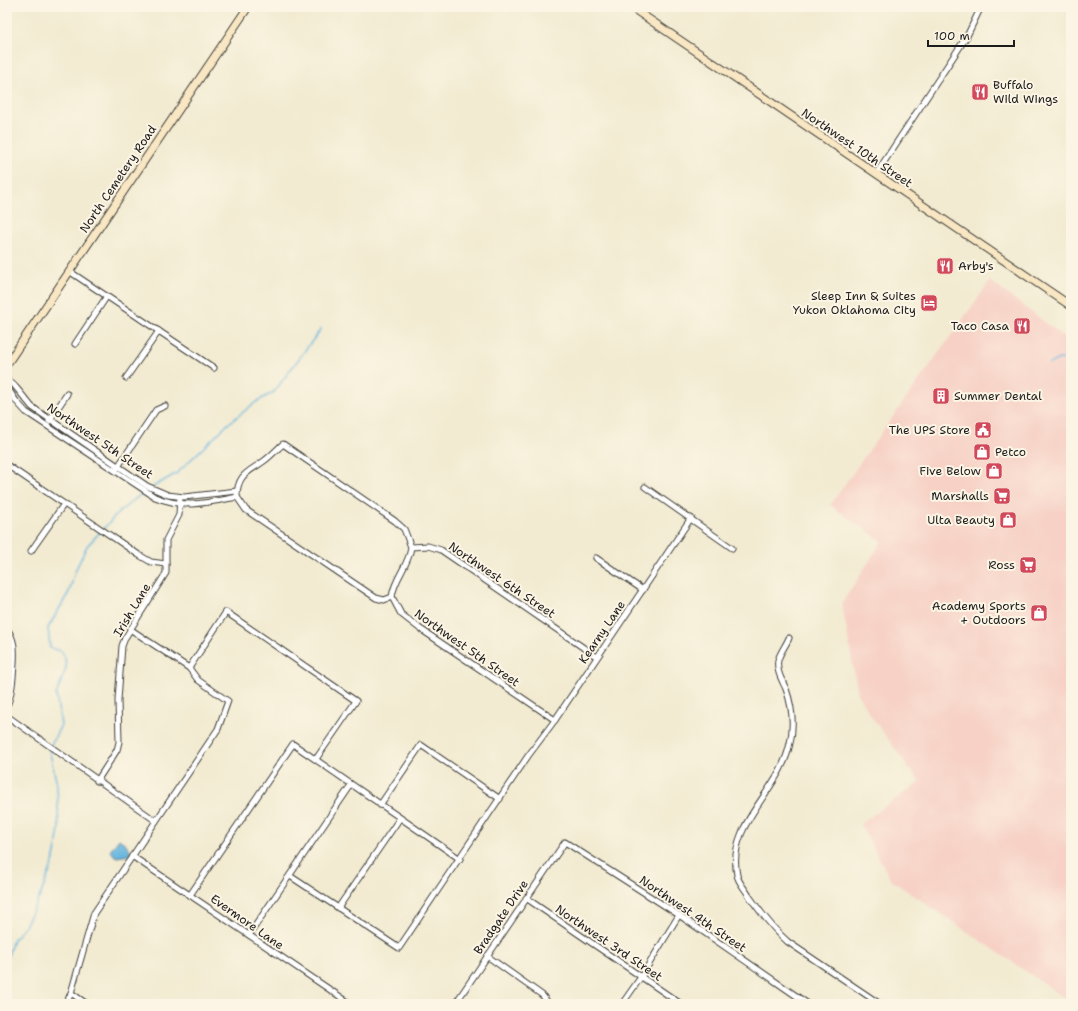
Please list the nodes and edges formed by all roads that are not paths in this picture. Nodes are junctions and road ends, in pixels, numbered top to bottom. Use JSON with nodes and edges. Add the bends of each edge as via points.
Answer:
{"nodes":[{"id":1,"x":248,"y":7,"type":"edge"},
{"id":2,"x":631,"y":7,"type":"edge"},
{"id":3,"x":981,"y":7,"type":"edge"},
{"id":4,"x":876,"y":174,"type":"junction"},
{"id":5,"x":70,"y":271,"type":"junction"},
{"id":6,"x":107,"y":296,"type":"junction"},
{"id":7,"x":1071,"y":306,"type":"edge"},
{"id":8,"x":159,"y":331,"type":"junction"},
{"id":9,"x":75,"y":344,"type":"dead end"},
{"id":10,"x":7,"y":364,"type":"edge"},
{"id":11,"x":214,"y":368,"type":"dead end"},
{"id":12,"x":126,"y":378,"type":"dead end"},
{"id":13,"x":7,"y":380,"type":"edge"},
{"id":14,"x":7,"y":387,"type":"edge"},
{"id":15,"x":67,"y":394,"type":"dead end"},
{"id":16,"x":165,"y":406,"type":"dead end"},
{"id":17,"x":50,"y":420,"type":"junction"},
{"id":18,"x":46,"y":425,"type":"junction"},
{"id":19,"x":7,"y":465,"type":"edge"},
{"id":20,"x":118,"y":466,"type":"junction"},
{"id":21,"x":114,"y":472,"type":"junction"},
{"id":22,"x":645,"y":487,"type":"dead end"},
{"id":23,"x":237,"y":494,"type":"junction"},
{"id":24,"x":180,"y":496,"type":"junction"},
{"id":25,"x":64,"y":504,"type":"junction"},
{"id":26,"x":180,"y":504,"type":"junction"},
{"id":27,"x":692,"y":518,"type":"junction"},
{"id":28,"x":411,"y":547,"type":"junction"},
{"id":29,"x":732,"y":548,"type":"dead end"},
{"id":30,"x":31,"y":551,"type":"dead end"},
{"id":31,"x":596,"y":558,"type":"dead end"},
{"id":32,"x":166,"y":564,"type":"junction"},
{"id":33,"x":643,"y":590,"type":"junction"},
{"id":34,"x":392,"y":598,"type":"junction"},
{"id":35,"x":7,"y":629,"type":"edge"},
{"id":36,"x":130,"y":629,"type":"junction"},
{"id":37,"x":789,"y":638,"type":"dead end"},
{"id":38,"x":597,"y":657,"type":"junction"},
{"id":39,"x":189,"y":668,"type":"junction"},
{"id":40,"x":7,"y":705,"type":"edge"},
{"id":41,"x":7,"y":716,"type":"edge"},
{"id":42,"x":555,"y":720,"type":"junction"},
{"id":43,"x":316,"y":759,"type":"junction"},
{"id":44,"x":97,"y":781,"type":"junction"},
{"id":45,"x":351,"y":785,"type":"junction"},
{"id":46,"x":500,"y":799,"type":"junction"},
{"id":47,"x":380,"y":805,"type":"junction"},
{"id":48,"x":400,"y":818,"type":"junction"},
{"id":49,"x":156,"y":821,"type":"junction"},
{"id":50,"x":565,"y":842,"type":"joint"},
{"id":51,"x":132,"y":856,"type":"junction"},
{"id":52,"x":460,"y":859,"type":"junction"},
{"id":53,"x":290,"y":876,"type":"junction"},
{"id":54,"x":190,"y":895,"type":"junction"},
{"id":55,"x":526,"y":898,"type":"junction"},
{"id":56,"x":338,"y":908,"type":"junction"},
{"id":57,"x":679,"y":915,"type":"junction"},
{"id":58,"x":249,"y":935,"type":"junction"},
{"id":59,"x":487,"y":956,"type":"junction"},
{"id":60,"x":641,"y":977,"type":"junction"},
{"id":61,"x":71,"y":993,"type":"junction"},
{"id":62,"x":66,"y":1004,"type":"edge"},
{"id":63,"x":87,"y":1004,"type":"edge"},
{"id":64,"x":351,"y":1004,"type":"edge"},
{"id":65,"x":455,"y":1004,"type":"edge"},
{"id":66,"x":549,"y":1004,"type":"edge"},
{"id":67,"x":622,"y":1004,"type":"edge"},
{"id":68,"x":681,"y":1004,"type":"edge"},
{"id":69,"x":808,"y":1004,"type":"edge"},
{"id":70,"x":880,"y":1004,"type":"edge"}],
"edges":[{"from":1,"to":5,"type":"main road","name":"North Cemetery Road"},
{"from":2,"to":4,"type":"main road","name":"Northwest 10th Street"},
{"from":3,"to":4,"type":"street","via":[[967,36]]},
{"from":4,"to":7,"type":"main road","name":"Northwest 10th Street"},
{"from":5,"to":6,"type":"street"},
{"from":5,"to":10,"type":"main road","name":"North Cemetery Road"},
{"from":6,"to":8,"type":"street"},
{"from":6,"to":9,"type":"street"},
{"from":8,"to":11,"type":"street"},
{"from":8,"to":12,"type":"street"},
{"from":13,"to":17,"type":"street","name":"Northwest 5th Street","via":[[32,407]]},
{"from":14,"to":18,"type":"street","name":"Northwest 5th Street","via":[[26,412]]},
{"from":15,"to":17,"type":"street"},
{"from":16,"to":20,"type":"street","via":[[156,410]]},
{"from":17,"to":18,"type":"street"},
{"from":17,"to":20,"type":"street","name":"Northwest 5th Street"},
{"from":18,"to":21,"type":"street","name":"Northwest 5th Street"},
{"from":19,"to":25,"type":"street"},
{"from":20,"to":21,"type":"street"},
{"from":20,"to":24,"type":"street","name":"Northwest 5th Street","via":[[147,486],[168,495]]},
{"from":21,"to":26,"type":"street","name":"Northwest 5th Street","via":[[155,497]]},
{"from":22,"to":27,"type":"street"},
{"from":23,"to":24,"type":"street","name":"Northwest 5th Street"},
{"from":23,"to":26,"type":"street","name":"Northwest 5th Street","via":[[196,505]]},
{"from":23,"to":28,"type":"street","via":[[248,470],[264,461],[283,444],[395,521],[404,529]]},
{"from":23,"to":34,"type":"street","via":[[246,510],[376,598]]},
{"from":24,"to":26,"type":"street","name":"Irish Lane"},
{"from":25,"to":30,"type":"street"},
{"from":25,"to":32,"type":"street","via":[[150,562]]},
{"from":26,"to":32,"type":"street","name":"Irish Lane","via":[[179,515],[166,540]]},
{"from":27,"to":29,"type":"street"},
{"from":27,"to":33,"type":"street","name":"Kearny Lane"},
{"from":28,"to":34,"type":"street","via":[[407,563],[394,586]]},
{"from":28,"to":38,"type":"street","name":"Northwest 6th Street","via":[[428,546],[441,550]]},
{"from":31,"to":33,"type":"street"},
{"from":32,"to":36,"type":"street","name":"Irish Lane","via":[[166,573]]},
{"from":33,"to":38,"type":"street","name":"Kearny Lane"},
{"from":34,"to":42,"type":"street","name":"Northwest 5th Street","via":[[401,614],[419,628]]},
{"from":35,"to":40,"type":"street","via":[[14,648],[10,697]]},
{"from":36,"to":39,"type":"street"},
{"from":36,"to":44,"type":"street","name":"Irish Lane","via":[[122,646],[118,700],[119,742],[117,750]]},
{"from":37,"to":70,"type":"street","via":[[778,661],[779,674],[791,708],[790,743],[776,779],[740,833],[736,854],[737,876],[775,931]]},
{"from":38,"to":42,"type":"street","name":"Kearny Lane"},
{"from":39,"to":43,"type":"street","via":[[226,612],[356,701]]},
{"from":39,"to":49,"type":"street","via":[[198,680],[228,701],[218,729]]},
{"from":41,"to":44,"type":"street"},
{"from":42,"to":46,"type":"street","name":"Kearny Lane"},
{"from":43,"to":45,"type":"street"},
{"from":43,"to":54,"type":"street","via":[[293,744]]},
{"from":44,"to":49,"type":"street"},
{"from":45,"to":47,"type":"street"},
{"from":45,"to":53,"type":"street"},
{"from":46,"to":47,"type":"street","via":[[420,745]]},
{"from":46,"to":52,"type":"street","name":"Kearny Lane"},
{"from":47,"to":48,"type":"street"},
{"from":48,"to":52,"type":"street"},
{"from":48,"to":56,"type":"street"},
{"from":49,"to":51,"type":"street"},
{"from":50,"to":55,"type":"street","name":"Bradgate Drive"},
{"from":50,"to":57,"type":"street","name":"Northwest 4th Street"},
{"from":51,"to":54,"type":"street","name":"Evermore Lane"},
{"from":51,"to":61,"type":"street","via":[[94,913]]},
{"from":52,"to":56,"type":"street","name":"Kearny Lane","via":[[399,948]]},
{"from":53,"to":56,"type":"street"},
{"from":53,"to":58,"type":"street"},
{"from":54,"to":58,"type":"street","name":"Evermore Lane"},
{"from":55,"to":59,"type":"street","name":"Bradgate Drive"},
{"from":55,"to":60,"type":"street","name":"Northwest 3rd Street"},
{"from":57,"to":60,"type":"street"},
{"from":57,"to":69,"type":"street","name":"Northwest 4th Street"},
{"from":58,"to":64,"type":"street","name":"Evermore Lane"},
{"from":59,"to":65,"type":"street","name":"Bradgate Drive"},
{"from":59,"to":66,"type":"street","via":[[542,996]]},
{"from":60,"to":67,"type":"street"},
{"from":60,"to":68,"type":"street","name":"Northwest 3rd Street"},
{"from":61,"to":62,"type":"street"},
{"from":61,"to":63,"type":"street"}]}
